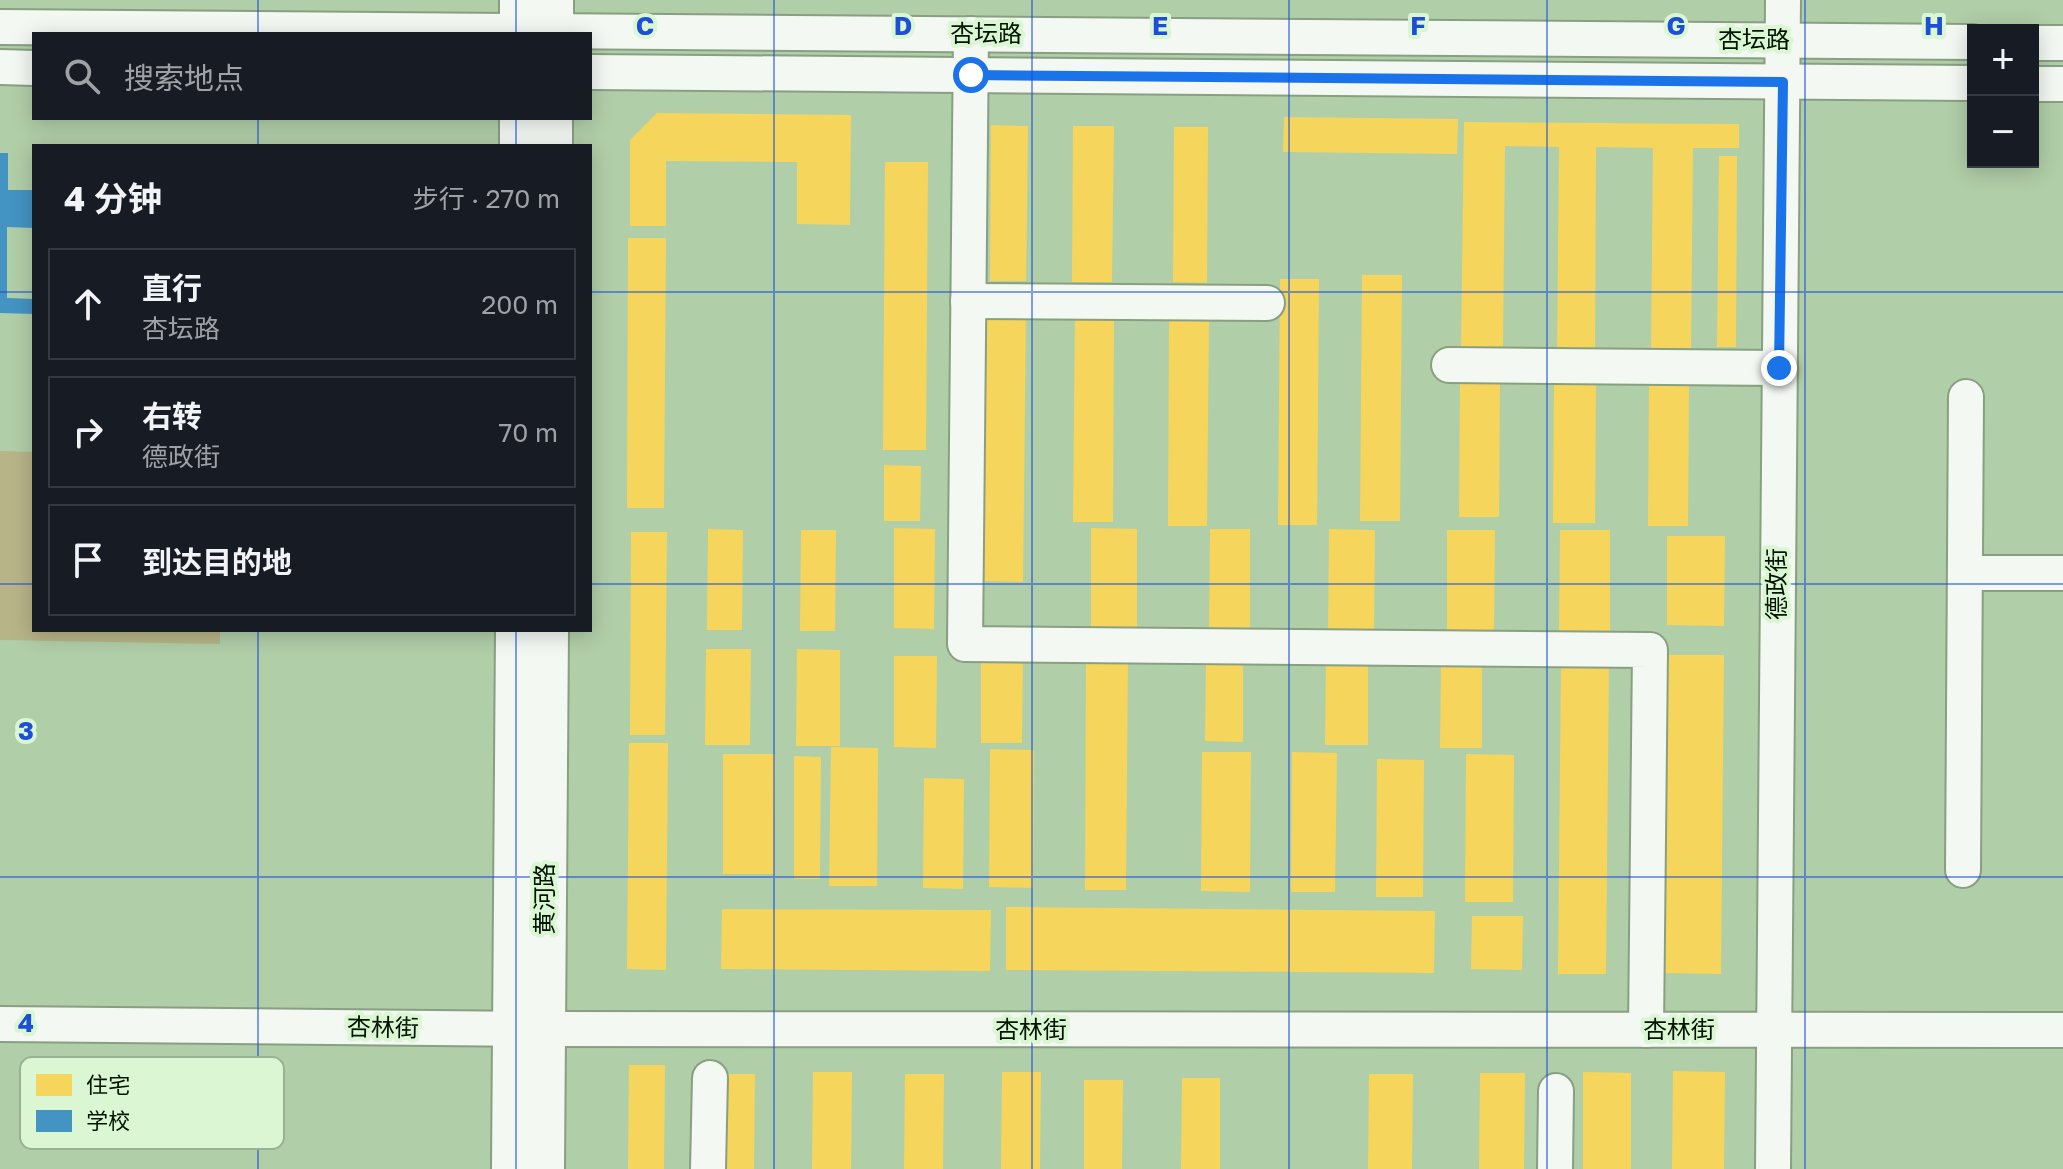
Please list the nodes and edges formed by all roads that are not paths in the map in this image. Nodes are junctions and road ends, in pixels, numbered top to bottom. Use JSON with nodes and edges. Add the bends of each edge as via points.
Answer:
{"nodes":[{"id":1,"x":1783,"y":0,"type":"edge"},
{"id":2,"x":537,"y":22,"type":"edge"},
{"id":3,"x":0,"y":27,"type":"edge"},
{"id":4,"x":971,"y":34,"type":"junction"},
{"id":5,"x":1783,"y":41,"type":"junction"},
{"id":6,"x":1967,"y":42,"type":"edge"},
{"id":7,"x":2039,"y":43,"type":"edge"},
{"id":8,"x":2063,"y":43,"type":"edge"},
{"id":9,"x":0,"y":67,"type":"edge"},
{"id":10,"x":32,"y":68,"type":"edge"},
{"id":11,"x":592,"y":72,"type":"edge"},
{"id":12,"x":971,"y":75,"type":"junction"},
{"id":13,"x":1783,"y":82,"type":"junction"},
{"id":14,"x":1967,"y":83,"type":"edge"},
{"id":15,"x":2039,"y":84,"type":"edge"},
{"id":16,"x":2063,"y":84,"type":"edge"},
{"id":17,"x":521,"y":120,"type":"edge"},
{"id":18,"x":551,"y":120,"type":"edge"},
{"id":19,"x":521,"y":144,"type":"edge"},
{"id":20,"x":551,"y":144,"type":"edge"},
{"id":21,"x":968,"y":301,"type":"junction"},
{"id":22,"x":1267,"y":303,"type":"dead end"},
{"id":23,"x":1449,"y":365,"type":"dead end"},
{"id":24,"x":1779,"y":368,"type":"junction"},
{"id":25,"x":1966,"y":397,"type":"dead end"},
{"id":26,"x":1965,"y":573,"type":"junction"},
{"id":27,"x":2063,"y":573,"type":"edge"},
{"id":28,"x":517,"y":632,"type":"edge"},
{"id":29,"x":547,"y":632,"type":"edge"},
{"id":30,"x":1963,"y":870,"type":"dead end"},
{"id":31,"x":0,"y":1024,"type":"edge"},
{"id":32,"x":529,"y":1029,"type":"junction"},
{"id":33,"x":1646,"y":1030,"type":"junction"},
{"id":34,"x":1774,"y":1030,"type":"junction"},
{"id":35,"x":2063,"y":1030,"type":"edge"},
{"id":36,"x":710,"y":1078,"type":"dead end"},
{"id":37,"x":1556,"y":1091,"type":"dead end"},
{"id":38,"x":513,"y":1169,"type":"edge"},
{"id":39,"x":543,"y":1169,"type":"edge"},
{"id":40,"x":708,"y":1169,"type":"edge"},
{"id":41,"x":1555,"y":1169,"type":"edge"},
{"id":42,"x":1773,"y":1169,"type":"edge"}],
"edges":[{"from":1,"to":5,"type":"street","name":"德政街"},
{"from":2,"to":3,"type":"street","name":"杏坛路"},
{"from":2,"to":4,"type":"street","name":"杏坛路"},
{"from":4,"to":5,"type":"street","name":"杏坛路"},
{"from":4,"to":12,"type":"street"},
{"from":5,"to":6,"type":"street","name":"杏坛路"},
{"from":5,"to":13,"type":"street","name":"德政街"},
{"from":7,"to":8,"type":"street"},
{"from":9,"to":10,"type":"street"},
{"from":11,"to":12,"type":"street","name":"杏坛路"},
{"from":12,"to":13,"type":"street","name":"杏坛路"},
{"from":12,"to":21,"type":"street"},
{"from":13,"to":14,"type":"street","name":"杏坛路"},
{"from":13,"to":24,"type":"street","name":"德政街"},
{"from":15,"to":16,"type":"street"},
{"from":17,"to":19,"type":"main road"},
{"from":18,"to":20,"type":"main road"},
{"from":21,"to":22,"type":"street"},
{"from":21,"to":33,"type":"street","via":[[965,644],[1650,650]]},
{"from":23,"to":24,"type":"street"},
{"from":24,"to":34,"type":"street","name":"德政街"},
{"from":25,"to":26,"type":"street"},
{"from":26,"to":27,"type":"street"},
{"from":26,"to":30,"type":"street"},
{"from":28,"to":32,"type":"main road","name":"黄河路"},
{"from":29,"to":32,"type":"main road","name":"黄河路"},
{"from":31,"to":32,"type":"street","name":"杏林街"},
{"from":32,"to":33,"type":"street","name":"杏林街"},
{"from":32,"to":38,"type":"main road","name":"黄河路"},
{"from":32,"to":39,"type":"main road","name":"黄河路"},
{"from":33,"to":34,"type":"street","name":"杏林街"},
{"from":34,"to":35,"type":"street","name":"杏林街"},
{"from":34,"to":42,"type":"street","name":"德政街"},
{"from":36,"to":40,"type":"street"},
{"from":37,"to":41,"type":"street"}]}
